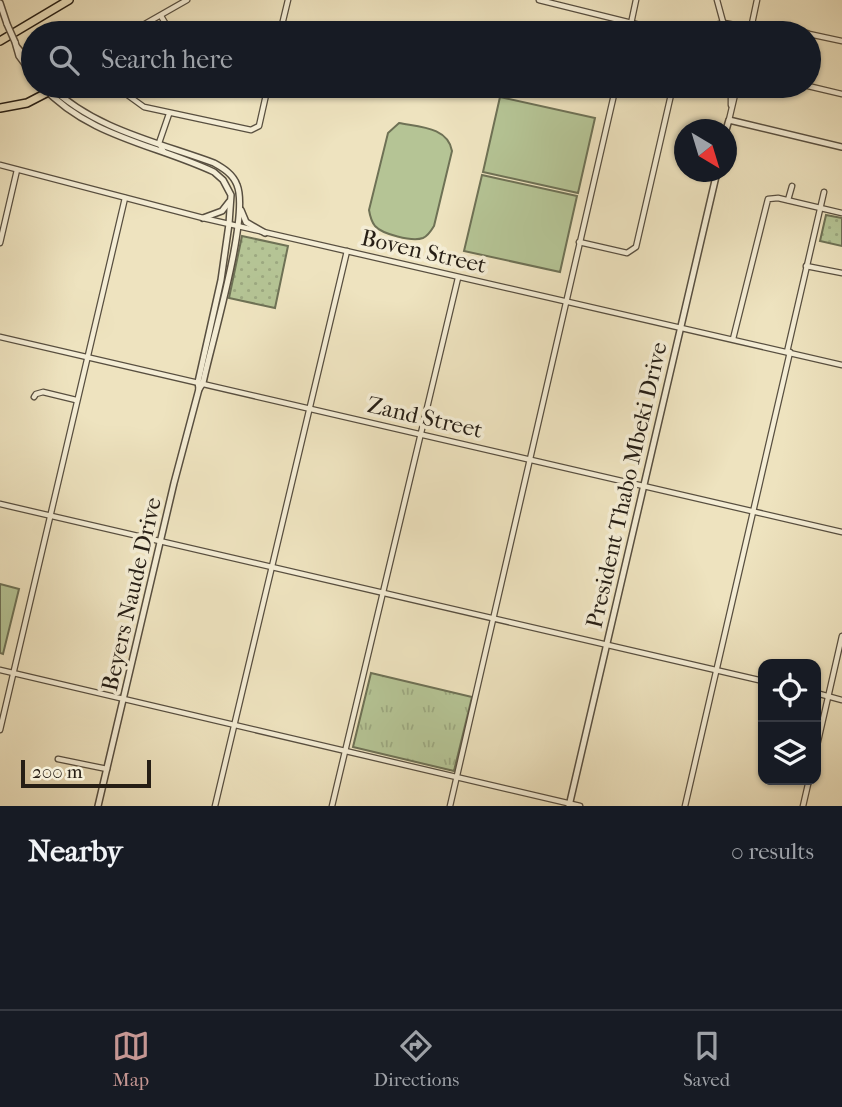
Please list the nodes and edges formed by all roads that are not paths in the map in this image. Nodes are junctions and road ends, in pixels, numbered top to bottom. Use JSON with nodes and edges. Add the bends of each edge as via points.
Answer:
{"nodes":[{"id":1,"x":69,"y":0,"type":"edge"},
{"id":2,"x":187,"y":0,"type":"edge"},
{"id":3,"x":288,"y":0,"type":"edge"},
{"id":4,"x":539,"y":0,"type":"edge"},
{"id":5,"x":636,"y":0,"type":"edge"},
{"id":6,"x":717,"y":0,"type":"edge"},
{"id":7,"x":758,"y":0,"type":"edge"},
{"id":8,"x":0,"y":4,"type":"edge"},
{"id":9,"x":161,"y":16,"type":"junction"},
{"id":10,"x":34,"y":21,"type":"edge"},
{"id":11,"x":152,"y":21,"type":"edge"},
{"id":12,"x":164,"y":21,"type":"edge"},
{"id":13,"x":283,"y":21,"type":"edge"},
{"id":14,"x":627,"y":21,"type":"edge"},
{"id":15,"x":631,"y":21,"type":"edge"},
{"id":16,"x":723,"y":21,"type":"edge"},
{"id":17,"x":753,"y":21,"type":"edge"},
{"id":18,"x":21,"y":29,"type":"edge"},
{"id":19,"x":821,"y":36,"type":"edge"},
{"id":20,"x":0,"y":41,"type":"edge"},
{"id":21,"x":842,"y":41,"type":"edge"},
{"id":22,"x":16,"y":44,"type":"junction"},
{"id":23,"x":21,"y":50,"type":"edge"},
{"id":24,"x":21,"y":59,"type":"edge"},
{"id":25,"x":821,"y":89,"type":"edge"},
{"id":26,"x":842,"y":94,"type":"edge"},
{"id":27,"x":34,"y":98,"type":"edge"},
{"id":28,"x":58,"y":98,"type":"edge"},
{"id":29,"x":64,"y":98,"type":"edge"},
{"id":30,"x":130,"y":98,"type":"edge"},
{"id":31,"x":265,"y":98,"type":"edge"},
{"id":32,"x":613,"y":98,"type":"edge"},
{"id":33,"x":670,"y":98,"type":"edge"},
{"id":34,"x":732,"y":98,"type":"edge"},
{"id":35,"x":734,"y":98,"type":"edge"},
{"id":36,"x":0,"y":108,"type":"edge"},
{"id":37,"x":732,"y":110,"type":"junction"},
{"id":38,"x":169,"y":113,"type":"junction"},
{"id":39,"x":729,"y":119,"type":"edge"},
{"id":40,"x":737,"y":122,"type":"edge"},
{"id":41,"x":159,"y":143,"type":"junction"},
{"id":42,"x":842,"y":147,"type":"edge"},
{"id":43,"x":164,"y":152,"type":"junction"},
{"id":44,"x":0,"y":165,"type":"edge"},
{"id":45,"x":17,"y":170,"type":"junction"},
{"id":46,"x":715,"y":182,"type":"edge"},
{"id":47,"x":792,"y":186,"type":"dead end"},
{"id":48,"x":824,"y":192,"type":"dead end"},
{"id":49,"x":125,"y":198,"type":"junction"},
{"id":50,"x":231,"y":198,"type":"junction"},
{"id":51,"x":788,"y":200,"type":"junction"},
{"id":52,"x":241,"y":207,"type":"junction"},
{"id":53,"x":821,"y":208,"type":"junction"},
{"id":54,"x":842,"y":213,"type":"edge"},
{"id":55,"x":203,"y":218,"type":"junction"},
{"id":56,"x":229,"y":224,"type":"junction"},
{"id":57,"x":237,"y":226,"type":"junction"},
{"id":58,"x":265,"y":233,"type":"junction"},
{"id":59,"x":579,"y":242,"type":"junction"},
{"id":60,"x":0,"y":243,"type":"edge"},
{"id":61,"x":347,"y":251,"type":"junction"},
{"id":62,"x":806,"y":266,"type":"junction"},
{"id":63,"x":842,"y":273,"type":"edge"},
{"id":64,"x":458,"y":278,"type":"junction"},
{"id":65,"x":565,"y":300,"type":"junction"},
{"id":66,"x":680,"y":327,"type":"junction"},
{"id":67,"x":0,"y":337,"type":"edge"},
{"id":68,"x":733,"y":339,"type":"junction"},
{"id":69,"x":788,"y":352,"type":"junction"},
{"id":70,"x":87,"y":355,"type":"junction"},
{"id":71,"x":842,"y":365,"type":"edge"},
{"id":72,"x":201,"y":382,"type":"junction"},
{"id":73,"x":33,"y":397,"type":"dead end"},
{"id":74,"x":76,"y":400,"type":"junction"},
{"id":75,"x":310,"y":408,"type":"junction"},
{"id":76,"x":421,"y":433,"type":"junction"},
{"id":77,"x":530,"y":460,"type":"junction"},
{"id":78,"x":643,"y":486,"type":"junction"},
{"id":79,"x":0,"y":504,"type":"edge"},
{"id":80,"x":754,"y":513,"type":"junction"},
{"id":81,"x":50,"y":514,"type":"junction"},
{"id":82,"x":842,"y":533,"type":"edge"},
{"id":83,"x":161,"y":541,"type":"junction"},
{"id":84,"x":272,"y":566,"type":"junction"},
{"id":85,"x":383,"y":592,"type":"junction"},
{"id":86,"x":494,"y":618,"type":"junction"},
{"id":87,"x":842,"y":636,"type":"edge"},
{"id":88,"x":607,"y":643,"type":"junction"},
{"id":89,"x":0,"y":670,"type":"edge"},
{"id":90,"x":717,"y":670,"type":"junction"},
{"id":91,"x":13,"y":673,"type":"junction"},
{"id":92,"x":758,"y":680,"type":"edge"},
{"id":93,"x":821,"y":694,"type":"edge"},
{"id":94,"x":828,"y":696,"type":"junction"},
{"id":95,"x":125,"y":698,"type":"junction"},
{"id":96,"x":842,"y":699,"type":"edge"},
{"id":97,"x":234,"y":723,"type":"junction"},
{"id":98,"x":821,"y":728,"type":"edge"},
{"id":99,"x":0,"y":730,"type":"edge"},
{"id":100,"x":345,"y":749,"type":"junction"},
{"id":101,"x":58,"y":759,"type":"dead end"},
{"id":102,"x":108,"y":769,"type":"junction"},
{"id":103,"x":456,"y":776,"type":"junction"},
{"id":104,"x":808,"y":785,"type":"edge"},
{"id":105,"x":569,"y":805,"type":"edge"},
{"id":106,"x":99,"y":806,"type":"edge"},
{"id":107,"x":215,"y":806,"type":"edge"},
{"id":108,"x":332,"y":806,"type":"edge"},
{"id":109,"x":450,"y":806,"type":"edge"},
{"id":110,"x":580,"y":806,"type":"edge"},
{"id":111,"x":685,"y":806,"type":"edge"},
{"id":112,"x":803,"y":806,"type":"edge"}],
"edges":[{"from":1,"to":10,"type":"highway"},
{"from":2,"to":9,"type":"street"},
{"from":3,"to":13,"type":"street"},
{"from":4,"to":14,"type":"street"},
{"from":5,"to":15,"type":"street"},
{"from":6,"to":16,"type":"street"},
{"from":7,"to":17,"type":"street"},
{"from":8,"to":22,"type":"street","bridge":true},
{"from":9,"to":11,"type":"street"},
{"from":9,"to":12,"type":"street"},
{"from":18,"to":20,"type":"highway"},
{"from":19,"to":21,"type":"street"},
{"from":22,"to":23,"type":"street"},
{"from":22,"to":24,"type":"street"},
{"from":25,"to":26,"type":"street"},
{"from":27,"to":36,"type":"highway"},
{"from":28,"to":43,"type":"street","via":[[87,123]]},
{"from":29,"to":41,"type":"street","via":[[89,116]]},
{"from":30,"to":38,"type":"street"},
{"from":31,"to":38,"type":"street","via":[[254,130]]},
{"from":32,"to":59,"type":"street"},
{"from":33,"to":59,"type":"street","via":[[636,247],[627,253]]},
{"from":34,"to":37,"type":"street"},
{"from":35,"to":37,"type":"street"},
{"from":37,"to":39,"type":"street"},
{"from":38,"to":41,"type":"street"},
{"from":40,"to":42,"type":"street"},
{"from":41,"to":43,"type":"street"},
{"from":41,"to":52,"type":"street","via":[[224,169],[236,182]]},
{"from":43,"to":50,"type":"street","via":[[214,172],[229,188]]},
{"from":44,"to":45,"type":"street","name":"Boven Street"},
{"from":45,"to":49,"type":"street","name":"Boven Street"},
{"from":45,"to":60,"type":"street"},
{"from":46,"to":66,"type":"street","name":"President Thabo Mbeki Drive"},
{"from":47,"to":51,"type":"street"},
{"from":48,"to":53,"type":"street"},
{"from":49,"to":55,"type":"street","name":"Boven Street"},
{"from":49,"to":70,"type":"street"},
{"from":50,"to":55,"type":"street","via":[[222,211]]},
{"from":50,"to":56,"type":"street","name":"Beyers Naude Drive"},
{"from":51,"to":53,"type":"street"},
{"from":51,"to":68,"type":"street","via":[[774,197],[767,202]]},
{"from":52,"to":57,"type":"street","name":"Beyers Naude Drive"},
{"from":52,"to":58,"type":"street","via":[[246,222]]},
{"from":53,"to":54,"type":"street"},
{"from":53,"to":62,"type":"street"},
{"from":55,"to":56,"type":"street","name":"Boven Street"},
{"from":56,"to":57,"type":"street","name":"Boven Street"},
{"from":56,"to":72,"type":"street","name":"Beyers Naude Drive"},
{"from":57,"to":58,"type":"street","name":"Boven Street"},
{"from":57,"to":72,"type":"street","name":"Beyers Naude Drive","via":[[228,281]]},
{"from":58,"to":61,"type":"street","name":"Boven Street"},
{"from":59,"to":65,"type":"street"},
{"from":61,"to":64,"type":"street","name":"Boven Street"},
{"from":61,"to":75,"type":"street"},
{"from":62,"to":63,"type":"street"},
{"from":62,"to":69,"type":"street"},
{"from":64,"to":65,"type":"street","name":"Boven Street"},
{"from":64,"to":76,"type":"street"},
{"from":65,"to":66,"type":"street","name":"Boven Street"},
{"from":65,"to":77,"type":"street"},
{"from":66,"to":68,"type":"street","name":"Boven Street"},
{"from":66,"to":78,"type":"street","name":"President Thabo Mbeki Drive"},
{"from":67,"to":70,"type":"street","name":"Zand Street"},
{"from":68,"to":69,"type":"street","name":"Boven Street"},
{"from":69,"to":71,"type":"street","name":"Boven Street"},
{"from":69,"to":80,"type":"street"},
{"from":70,"to":72,"type":"street","name":"Zand Street"},
{"from":70,"to":74,"type":"street"},
{"from":72,"to":75,"type":"street","name":"Zand Street"},
{"from":72,"to":83,"type":"street","name":"Beyers Naude Drive"},
{"from":73,"to":74,"type":"street","via":[[43,392]]},
{"from":74,"to":81,"type":"street"},
{"from":75,"to":76,"type":"street","name":"Zand Street"},
{"from":75,"to":84,"type":"street"},
{"from":76,"to":77,"type":"street","name":"Zand Street"},
{"from":76,"to":85,"type":"street"},
{"from":77,"to":78,"type":"street","name":"Zand Street"},
{"from":77,"to":86,"type":"street"},
{"from":78,"to":80,"type":"street","name":"Zand Street"},
{"from":78,"to":88,"type":"street","name":"President Thabo Mbeki Drive"},
{"from":79,"to":81,"type":"street"},
{"from":80,"to":82,"type":"street","name":"Zand Street"},
{"from":80,"to":90,"type":"street"},
{"from":81,"to":83,"type":"street"},
{"from":81,"to":91,"type":"street"},
{"from":83,"to":84,"type":"street"},
{"from":83,"to":95,"type":"street","name":"Beyers Naude Drive"},
{"from":84,"to":85,"type":"street"},
{"from":84,"to":97,"type":"street"},
{"from":85,"to":86,"type":"street"},
{"from":85,"to":100,"type":"street"},
{"from":86,"to":88,"type":"street"},
{"from":86,"to":103,"type":"street"},
{"from":87,"to":94,"type":"street"},
{"from":88,"to":90,"type":"street"},
{"from":88,"to":105,"type":"street","name":"President Thabo Mbeki Drive"},
{"from":89,"to":91,"type":"street"},
{"from":90,"to":92,"type":"street"},
{"from":90,"to":111,"type":"street"},
{"from":91,"to":95,"type":"street"},
{"from":91,"to":99,"type":"street"},
{"from":93,"to":94,"type":"street"},
{"from":94,"to":96,"type":"street"},
{"from":94,"to":98,"type":"street"},
{"from":95,"to":97,"type":"street"},
{"from":95,"to":102,"type":"street","name":"Beyers Naude Drive"},
{"from":97,"to":100,"type":"street"},
{"from":97,"to":107,"type":"street"},
{"from":100,"to":103,"type":"street"},
{"from":100,"to":108,"type":"street"},
{"from":101,"to":102,"type":"street"},
{"from":102,"to":106,"type":"street","name":"Beyers Naude Drive"},
{"from":103,"to":105,"type":"street"},
{"from":103,"to":109,"type":"street"},
{"from":104,"to":112,"type":"street"},
{"from":105,"to":110,"type":"street"}]}
